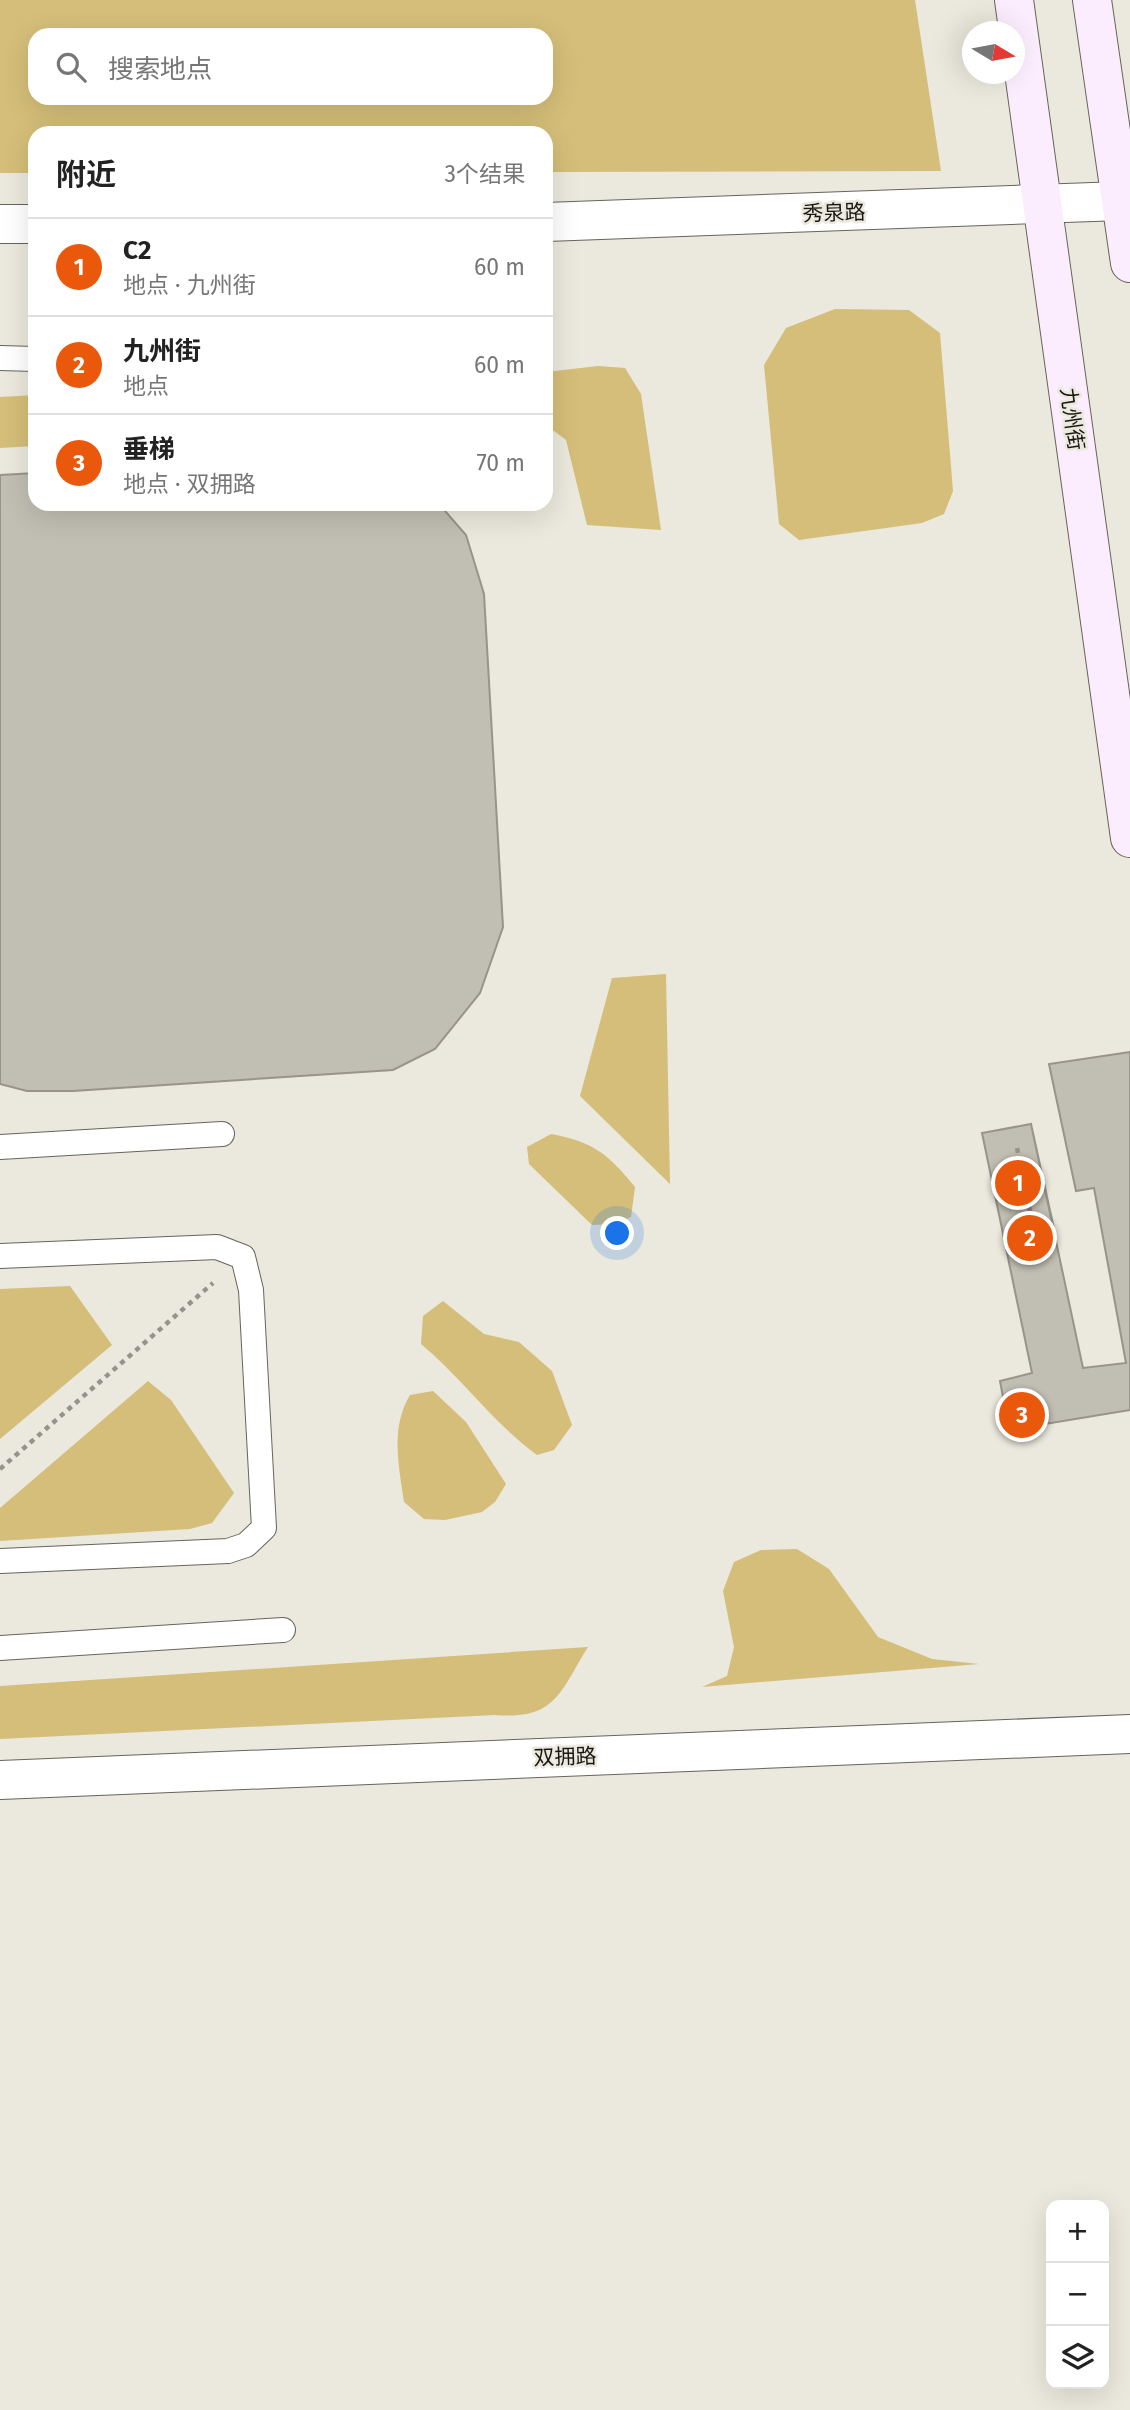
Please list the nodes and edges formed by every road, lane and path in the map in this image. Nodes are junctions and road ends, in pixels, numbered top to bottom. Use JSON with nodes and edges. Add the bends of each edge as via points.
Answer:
{"nodes":[{"id":1,"x":1014,"y":0,"type":"edge"},
{"id":2,"x":1092,"y":0,"type":"edge"},
{"id":3,"x":1121,"y":201,"type":"junction"},
{"id":4,"x":1043,"y":206,"type":"junction"},
{"id":5,"x":553,"y":222,"type":"edge"},
{"id":6,"x":0,"y":223,"type":"edge"},
{"id":7,"x":28,"y":224,"type":"edge"},
{"id":8,"x":1130,"y":263,"type":"edge"},
{"id":9,"x":0,"y":358,"type":"edge"},
{"id":10,"x":28,"y":359,"type":"edge"},
{"id":11,"x":1130,"y":838,"type":"edge"},
{"id":12,"x":222,"y":1134,"type":"dead end"},
{"id":13,"x":0,"y":1147,"type":"edge"},
{"id":14,"x":1017,"y":1148,"type":"dead end"},
{"id":15,"x":0,"y":1256,"type":"edge"},
{"id":16,"x":243,"y":1257,"type":"junction"},
{"id":17,"x":1041,"y":1265,"type":"dead end"},
{"id":18,"x":0,"y":1469,"type":"edge"},
{"id":19,"x":0,"y":1561,"type":"edge"},
{"id":20,"x":283,"y":1630,"type":"dead end"},
{"id":21,"x":0,"y":1648,"type":"edge"},
{"id":22,"x":1130,"y":1734,"type":"edge"},
{"id":23,"x":0,"y":1780,"type":"edge"}],
"edges":[{"from":1,"to":4,"type":"main road","name":"九州街"},
{"from":2,"to":3,"type":"main road"},
{"from":3,"to":4,"type":"street","name":"秀泉路"},
{"from":3,"to":8,"type":"main road"},
{"from":4,"to":5,"type":"street","name":"秀泉路"},
{"from":4,"to":11,"type":"main road","name":"九州街"},
{"from":6,"to":7,"type":"street"},
{"from":9,"to":10,"type":"street"},
{"from":12,"to":13,"type":"street"},
{"from":14,"to":17,"type":"path"},
{"from":15,"to":16,"type":"street","via":[[217,1247]]},
{"from":16,"to":18,"type":"path"},
{"from":16,"to":19,"type":"street","via":[[251,1290],[264,1528],[246,1545],[228,1551]]},
{"from":20,"to":21,"type":"street"},
{"from":22,"to":23,"type":"street","name":"双拥路"}]}
